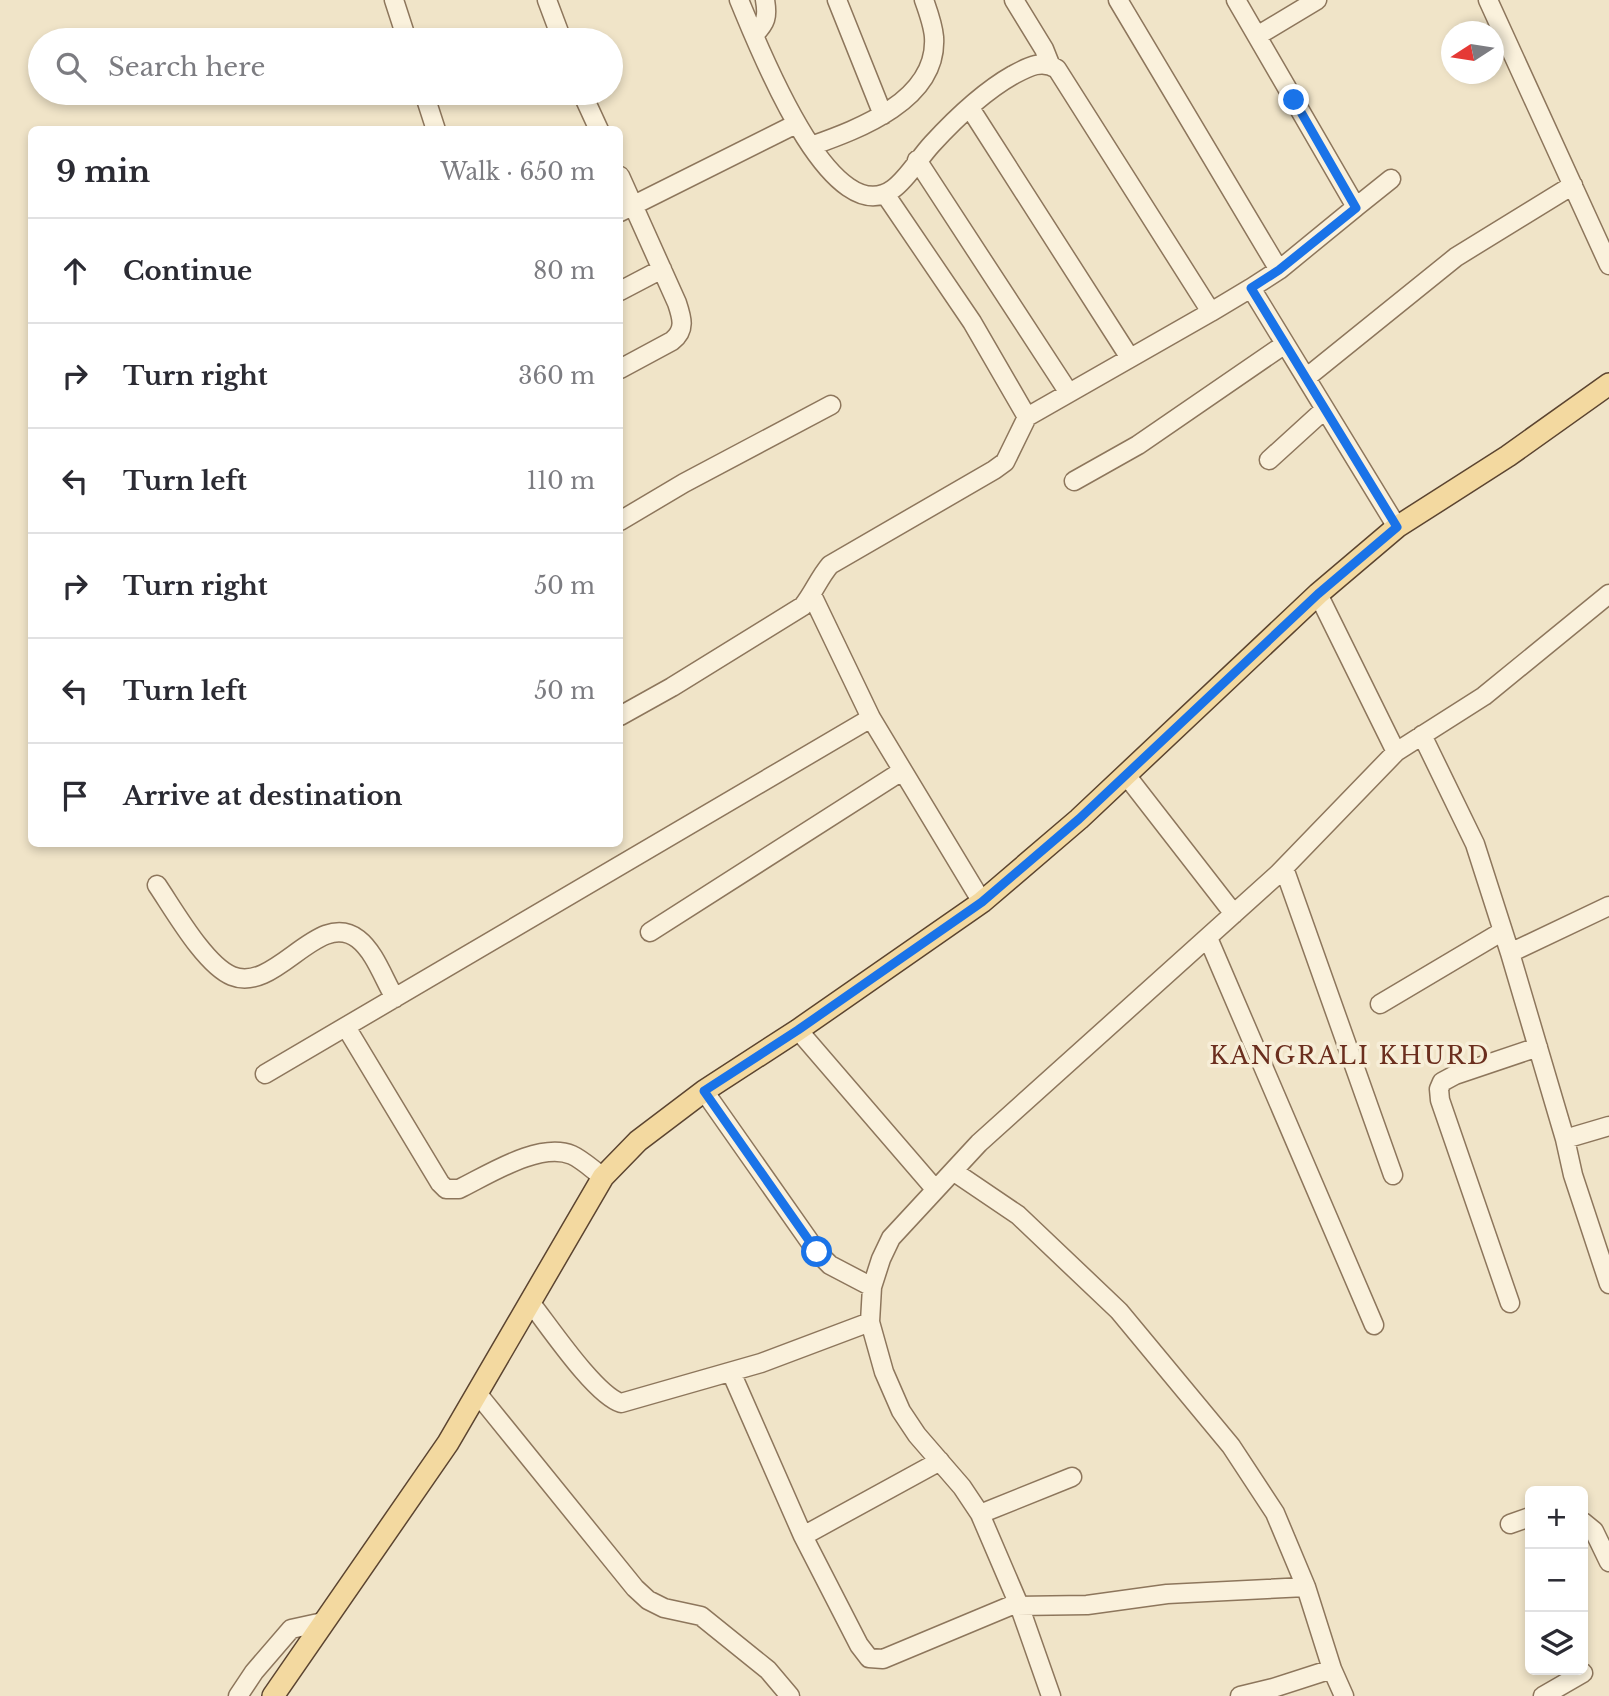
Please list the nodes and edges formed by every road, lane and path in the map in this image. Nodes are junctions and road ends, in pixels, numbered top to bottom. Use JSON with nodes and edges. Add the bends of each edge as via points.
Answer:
{"nodes":[{"id":1,"x":394,"y":0,"type":"edge"},
{"id":2,"x":547,"y":0,"type":"edge"},
{"id":3,"x":739,"y":0,"type":"edge"},
{"id":4,"x":765,"y":0,"type":"edge"},
{"id":5,"x":837,"y":0,"type":"edge"},
{"id":6,"x":924,"y":0,"type":"edge"},
{"id":7,"x":1014,"y":0,"type":"edge"},
{"id":8,"x":1118,"y":0,"type":"edge"},
{"id":9,"x":1236,"y":0,"type":"edge"},
{"id":10,"x":1317,"y":0,"type":"edge"},
{"id":11,"x":1488,"y":0,"type":"edge"},
{"id":12,"x":403,"y":28,"type":"edge"},
{"id":13,"x":558,"y":28,"type":"edge"},
{"id":14,"x":754,"y":35,"type":"junction"},
{"id":15,"x":1257,"y":36,"type":"junction"},
{"id":16,"x":1050,"y":64,"type":"junction"},
{"id":17,"x":428,"y":105,"type":"edge"},
{"id":18,"x":587,"y":105,"type":"edge"},
{"id":19,"x":970,"y":108,"type":"junction"},
{"id":20,"x":883,"y":115,"type":"junction"},
{"id":21,"x":796,"y":124,"type":"junction"},
{"id":22,"x":435,"y":126,"type":"edge"},
{"id":23,"x":595,"y":126,"type":"edge"},
{"id":24,"x":811,"y":146,"type":"junction"},
{"id":25,"x":918,"y":160,"type":"junction"},
{"id":26,"x":1391,"y":179,"type":"dead end"},
{"id":27,"x":1573,"y":185,"type":"junction"},
{"id":28,"x":885,"y":194,"type":"junction"},
{"id":29,"x":1356,"y":208,"type":"junction"},
{"id":30,"x":626,"y":209,"type":"edge"},
{"id":31,"x":1609,"y":265,"type":"edge"},
{"id":32,"x":662,"y":269,"type":"junction"},
{"id":33,"x":1279,"y":270,"type":"junction"},
{"id":34,"x":1251,"y":288,"type":"junction"},
{"id":35,"x":623,"y":289,"type":"edge"},
{"id":36,"x":1211,"y":312,"type":"junction"},
{"id":37,"x":1285,"y":344,"type":"junction"},
{"id":38,"x":1130,"y":358,"type":"junction"},
{"id":39,"x":623,"y":367,"type":"edge"},
{"id":40,"x":1306,"y":378,"type":"junction"},
{"id":41,"x":1609,"y":384,"type":"edge"},
{"id":42,"x":1069,"y":393,"type":"junction"},
{"id":43,"x":831,"y":405,"type":"dead end"},
{"id":44,"x":1324,"y":410,"type":"junction"},
{"id":45,"x":1027,"y":417,"type":"junction"},
{"id":46,"x":1269,"y":460,"type":"dead end"},
{"id":47,"x":1074,"y":481,"type":"dead end"},
{"id":48,"x":623,"y":519,"type":"edge"},
{"id":49,"x":1397,"y":527,"type":"junction"},
{"id":50,"x":1318,"y":594,"type":"junction"},
{"id":51,"x":1609,"y":594,"type":"edge"},
{"id":52,"x":812,"y":595,"type":"junction"},
{"id":53,"x":623,"y":714,"type":"edge"},
{"id":54,"x":871,"y":718,"type":"junction"},
{"id":55,"x":1422,"y":735,"type":"junction"},
{"id":56,"x":1396,"y":752,"type":"junction"},
{"id":57,"x":902,"y":771,"type":"junction"},
{"id":58,"x":1126,"y":775,"type":"junction"},
{"id":59,"x":1284,"y":868,"type":"junction"},
{"id":60,"x":157,"y":886,"type":"dead end"},
{"id":61,"x":982,"y":902,"type":"junction"},
{"id":62,"x":1609,"y":906,"type":"edge"},
{"id":63,"x":1234,"y":914,"type":"junction"},
{"id":64,"x":1503,"y":931,"type":"junction"},
{"id":65,"x":650,"y":932,"type":"dead end"},
{"id":66,"x":1208,"y":938,"type":"junction"},
{"id":67,"x":1510,"y":953,"type":"junction"},
{"id":68,"x":395,"y":998,"type":"junction"},
{"id":69,"x":1380,"y":1004,"type":"dead end"},
{"id":70,"x":346,"y":1027,"type":"junction"},
{"id":71,"x":798,"y":1030,"type":"junction"},
{"id":72,"x":1538,"y":1047,"type":"junction"},
{"id":73,"x":265,"y":1074,"type":"dead end"},
{"id":74,"x":704,"y":1091,"type":"junction"},
{"id":75,"x":1609,"y":1126,"type":"edge"},
{"id":76,"x":1565,"y":1139,"type":"junction"},
{"id":77,"x":953,"y":1171,"type":"junction"},
{"id":78,"x":1393,"y":1175,"type":"dead end"},
{"id":79,"x":603,"y":1177,"type":"junction"},
{"id":80,"x":935,"y":1189,"type":"junction"},
{"id":81,"x":1609,"y":1284,"type":"edge"},
{"id":82,"x":872,"y":1287,"type":"junction"},
{"id":83,"x":530,"y":1302,"type":"junction"},
{"id":84,"x":1510,"y":1303,"type":"dead end"},
{"id":85,"x":870,"y":1322,"type":"junction"},
{"id":86,"x":1374,"y":1325,"type":"dead end"},
{"id":87,"x":732,"y":1372,"type":"junction"},
{"id":88,"x":477,"y":1393,"type":"junction"},
{"id":89,"x":940,"y":1461,"type":"junction"},
{"id":90,"x":1072,"y":1478,"type":"dead end"},
{"id":91,"x":980,"y":1514,"type":"junction"},
{"id":92,"x":1525,"y":1519,"type":"edge"},
{"id":93,"x":1510,"y":1524,"type":"dead end"},
{"id":94,"x":1588,"y":1526,"type":"edge"},
{"id":95,"x":803,"y":1536,"type":"junction"},
{"id":96,"x":1609,"y":1562,"type":"edge"},
{"id":97,"x":1306,"y":1587,"type":"junction"},
{"id":98,"x":1019,"y":1605,"type":"junction"},
{"id":99,"x":323,"y":1622,"type":"junction"},
{"id":100,"x":1332,"y":1669,"type":"junction"},
{"id":101,"x":1580,"y":1675,"type":"edge"},
{"id":102,"x":238,"y":1696,"type":"edge"},
{"id":103,"x":273,"y":1696,"type":"edge"},
{"id":104,"x":790,"y":1696,"type":"edge"},
{"id":105,"x":1051,"y":1696,"type":"edge"},
{"id":106,"x":1240,"y":1696,"type":"edge"},
{"id":107,"x":1344,"y":1696,"type":"edge"},
{"id":108,"x":1543,"y":1696,"type":"edge"}],
"edges":[{"from":1,"to":12,"type":"street"},
{"from":2,"to":13,"type":"street"},
{"from":3,"to":14,"type":"street"},
{"from":4,"to":14,"type":"street","via":[[767,16]]},
{"from":5,"to":20,"type":"street"},
{"from":6,"to":20,"type":"street","via":[[934,35],[933,55],[909,95]]},
{"from":7,"to":16,"type":"street"},
{"from":8,"to":33,"type":"street"},
{"from":9,"to":15,"type":"street"},
{"from":10,"to":15,"type":"street"},
{"from":11,"to":27,"type":"street"},
{"from":14,"to":21,"type":"street"},
{"from":15,"to":29,"type":"street"},
{"from":16,"to":19,"type":"street","via":[[1026,68]]},
{"from":16,"to":36,"type":"street","via":[[1062,76]]},
{"from":17,"to":22,"type":"street"},
{"from":18,"to":23,"type":"street"},
{"from":19,"to":25,"type":"street"},
{"from":19,"to":38,"type":"street"},
{"from":20,"to":24,"type":"street"},
{"from":21,"to":24,"type":"street"},
{"from":21,"to":30,"type":"street"},
{"from":24,"to":28,"type":"street","via":[[845,185],[870,196]]},
{"from":25,"to":28,"type":"street"},
{"from":25,"to":42,"type":"street"},
{"from":26,"to":29,"type":"street"},
{"from":27,"to":31,"type":"street"},
{"from":27,"to":40,"type":"street","via":[[1456,257]]},
{"from":28,"to":45,"type":"street","via":[[972,322]]},
{"from":29,"to":33,"type":"street"},
{"from":30,"to":32,"type":"street"},
{"from":32,"to":35,"type":"street"},
{"from":32,"to":39,"type":"street","via":[[682,317],[681,330],[672,341]]},
{"from":33,"to":34,"type":"street"},
{"from":34,"to":36,"type":"street"},
{"from":34,"to":37,"type":"street"},
{"from":36,"to":38,"type":"street"},
{"from":37,"to":40,"type":"street"},
{"from":37,"to":47,"type":"street","via":[[1138,445]]},
{"from":38,"to":42,"type":"street"},
{"from":40,"to":44,"type":"street"},
{"from":41,"to":49,"type":"main road"},
{"from":42,"to":45,"type":"street"},
{"from":43,"to":48,"type":"street"},
{"from":44,"to":46,"type":"street"},
{"from":44,"to":49,"type":"street"},
{"from":45,"to":52,"type":"street","via":[[1005,462],[830,565]]},
{"from":49,"to":50,"type":"main road"},
{"from":50,"to":56,"type":"street"},
{"from":50,"to":58,"type":"main road"},
{"from":51,"to":55,"type":"street","via":[[1484,696]]},
{"from":52,"to":53,"type":"street","via":[[792,613]]},
{"from":52,"to":54,"type":"street"},
{"from":54,"to":57,"type":"street"},
{"from":54,"to":68,"type":"street"},
{"from":55,"to":56,"type":"street"},
{"from":55,"to":64,"type":"street","via":[[1475,844]]},
{"from":56,"to":59,"type":"street"},
{"from":57,"to":61,"type":"street"},
{"from":57,"to":65,"type":"street"},
{"from":58,"to":61,"type":"main road"},
{"from":58,"to":63,"type":"street"},
{"from":59,"to":63,"type":"street"},
{"from":59,"to":78,"type":"street"},
{"from":60,"to":68,"type":"street","via":[[193,939],[230,975],[256,979],[317,939],[346,934],[368,950]]},
{"from":61,"to":71,"type":"main road"},
{"from":62,"to":67,"type":"street"},
{"from":63,"to":66,"type":"street"},
{"from":64,"to":67,"type":"street"},
{"from":64,"to":69,"type":"street"},
{"from":66,"to":77,"type":"street","via":[[1042,1084]]},
{"from":66,"to":86,"type":"street"},
{"from":67,"to":72,"type":"street"},
{"from":68,"to":70,"type":"street"},
{"from":70,"to":73,"type":"street"},
{"from":70,"to":79,"type":"street","via":[[446,1189],[459,1189],[553,1149],[573,1155]]},
{"from":71,"to":74,"type":"main road"},
{"from":71,"to":80,"type":"street"},
{"from":72,"to":76,"type":"street"},
{"from":72,"to":84,"type":"street","via":[[1455,1075],[1441,1082],[1439,1089]]},
{"from":74,"to":79,"type":"main road","via":[[638,1141]]},
{"from":74,"to":82,"type":"street","via":[[817,1252],[838,1270]]},
{"from":75,"to":76,"type":"street"},
{"from":76,"to":81,"type":"street"},
{"from":77,"to":80,"type":"street"},
{"from":77,"to":97,"type":"street","via":[[1018,1214],[1119,1311],[1231,1446],[1275,1513]]},
{"from":79,"to":83,"type":"main road"},
{"from":80,"to":82,"type":"street","via":[[891,1238]]},
{"from":82,"to":85,"type":"street"},
{"from":83,"to":87,"type":"street","via":[[613,1401],[635,1401]]},
{"from":83,"to":88,"type":"main road"},
{"from":85,"to":87,"type":"street"},
{"from":85,"to":89,"type":"street","via":[[884,1373],[901,1411]]},
{"from":87,"to":95,"type":"street"},
{"from":88,"to":99,"type":"main road","via":[[448,1443]]},
{"from":88,"to":104,"type":"street","via":[[635,1588],[664,1608],[701,1616],[768,1670]]},
{"from":89,"to":91,"type":"street"},
{"from":89,"to":95,"type":"street"},
{"from":90,"to":91,"type":"street"},
{"from":91,"to":98,"type":"street"},
{"from":92,"to":93,"type":"street"},
{"from":94,"to":96,"type":"street"},
{"from":95,"to":98,"type":"street","via":[[869,1658],[883,1659]]},
{"from":97,"to":98,"type":"street","via":[[1167,1594],[1087,1605]]},
{"from":97,"to":100,"type":"street"},
{"from":98,"to":105,"type":"street"},
{"from":99,"to":102,"type":"street","via":[[291,1629]]},
{"from":99,"to":103,"type":"main road"},
{"from":100,"to":106,"type":"street"},
{"from":100,"to":107,"type":"street"},
{"from":101,"to":108,"type":"street"}]}
